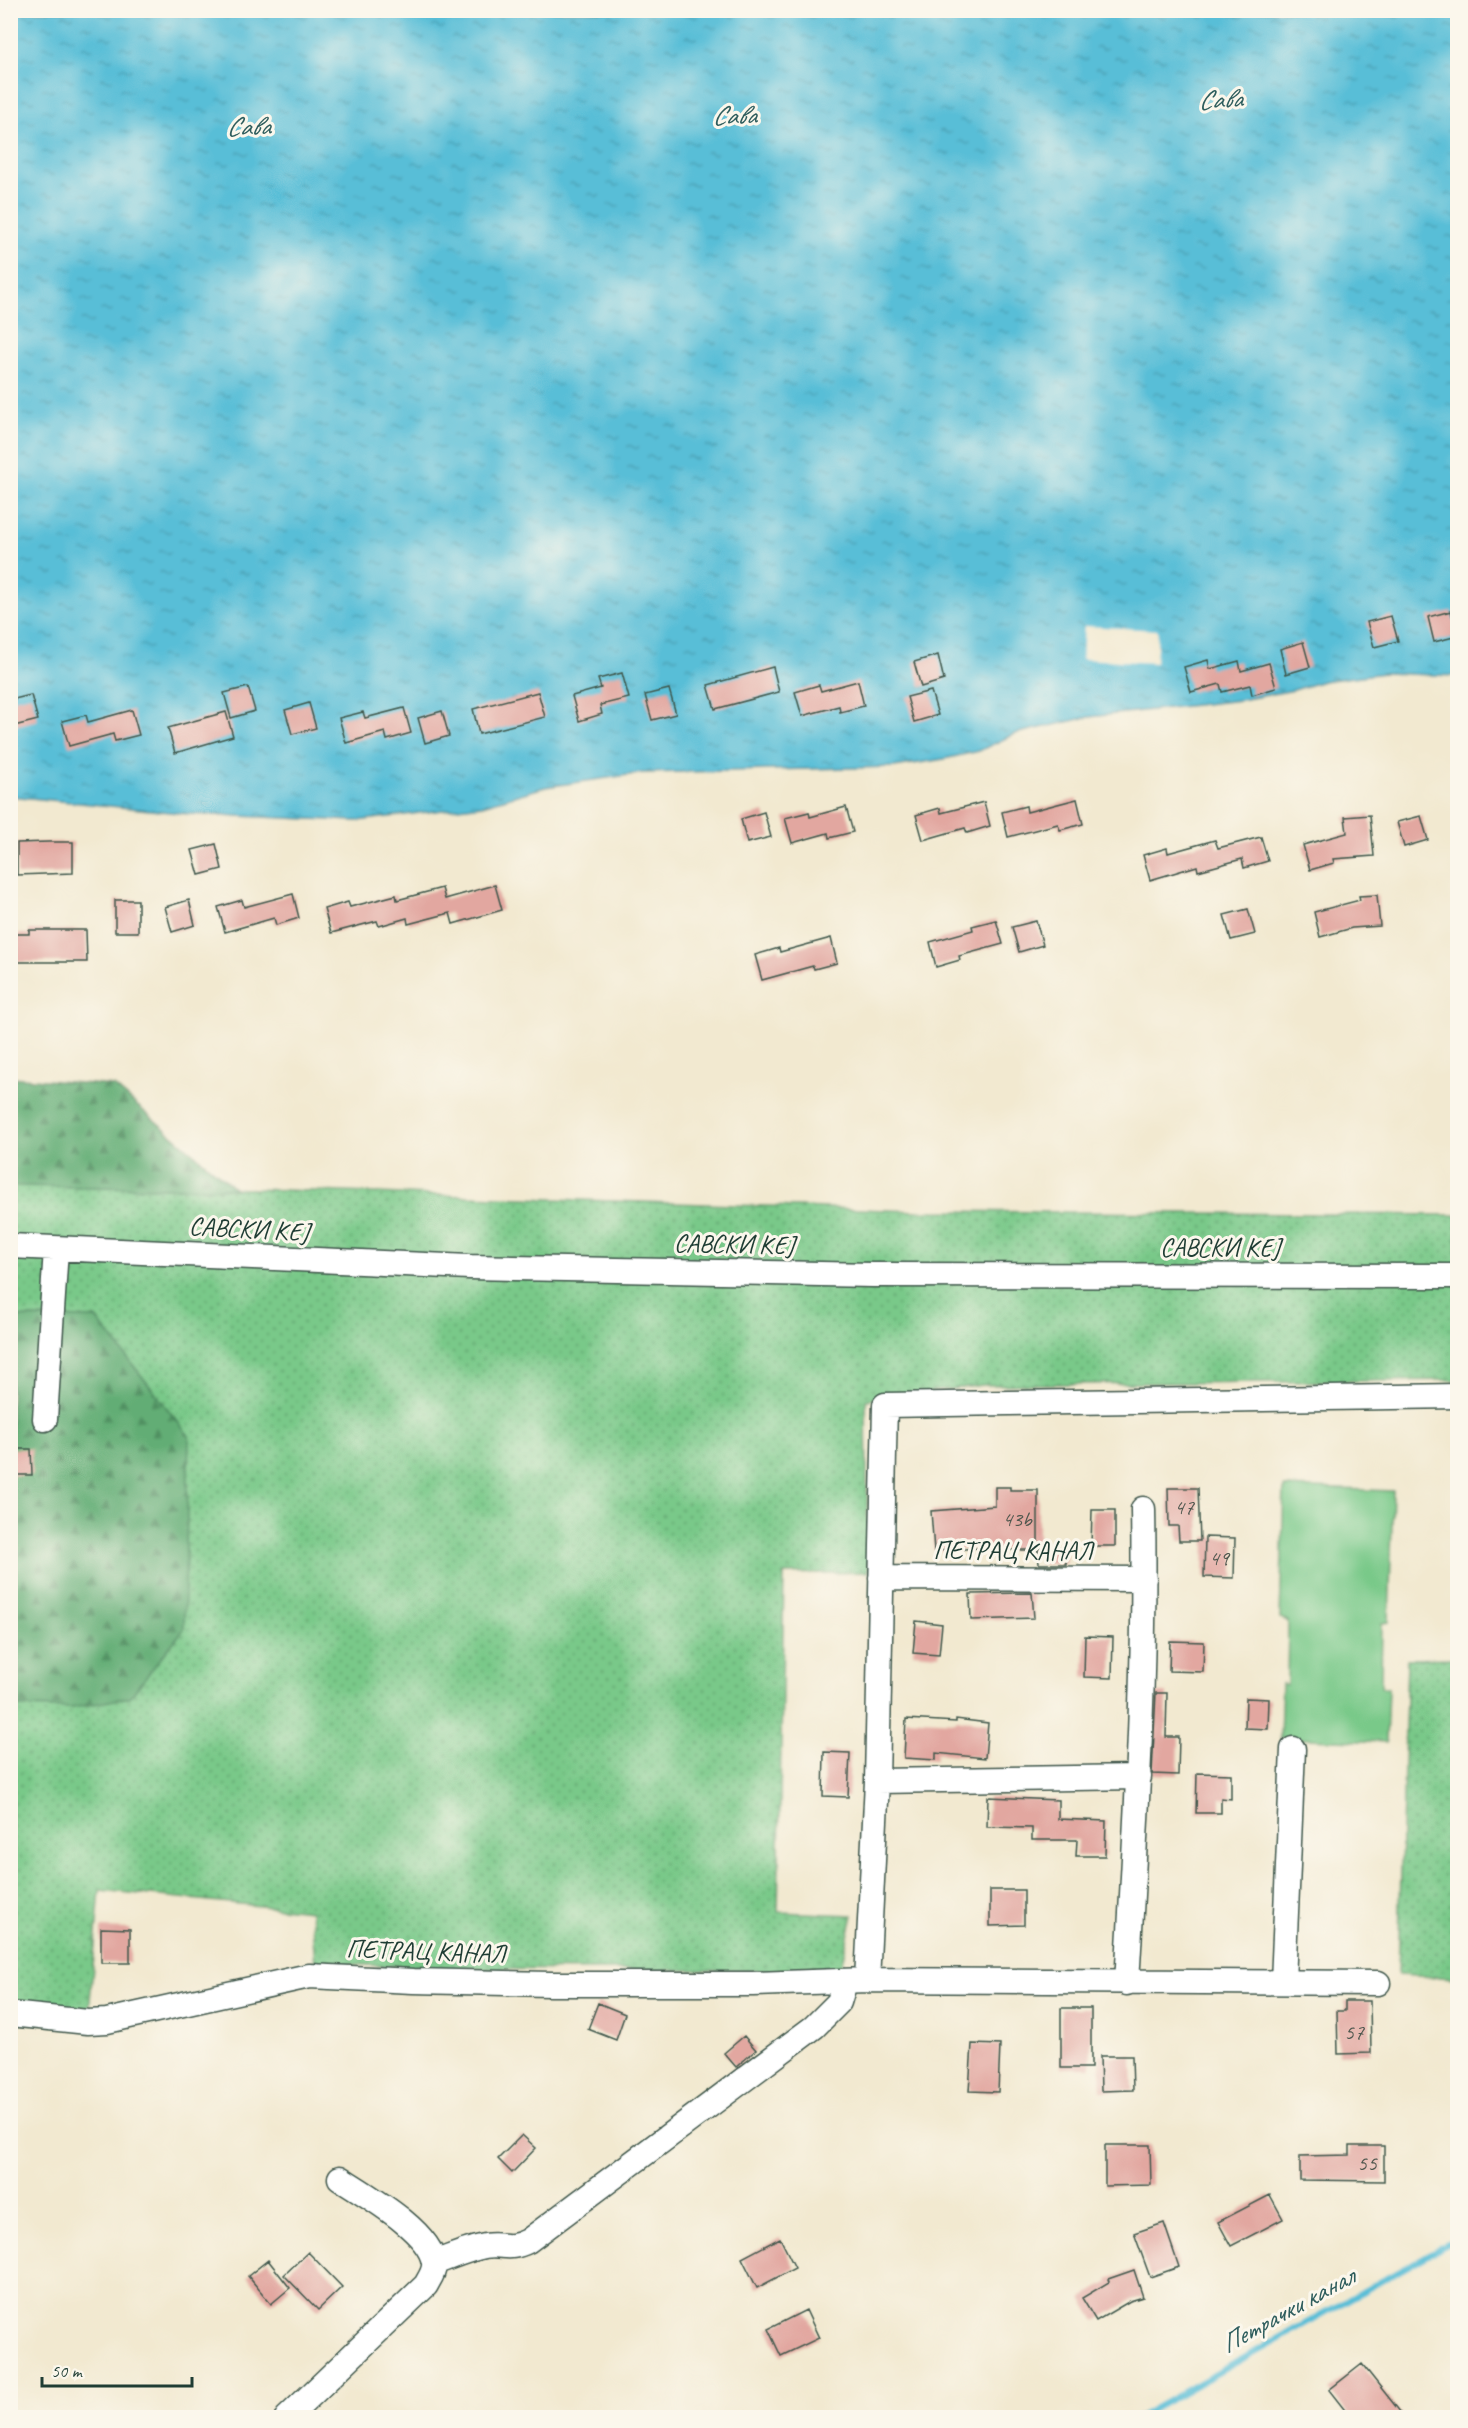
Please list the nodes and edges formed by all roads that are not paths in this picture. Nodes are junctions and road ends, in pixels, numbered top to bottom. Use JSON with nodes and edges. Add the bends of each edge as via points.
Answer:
{"nodes":[{"id":1,"x":10,"y":1246,"type":"edge"},
{"id":2,"x":56,"y":1249,"type":"junction"},
{"id":3,"x":1458,"y":1276,"type":"edge"},
{"id":4,"x":1458,"y":1396,"type":"edge"},
{"id":5,"x":45,"y":1419,"type":"dead end"},
{"id":6,"x":1143,"y":1509,"type":"dead end"},
{"id":7,"x":881,"y":1578,"type":"junction"},
{"id":8,"x":1144,"y":1579,"type":"junction"},
{"id":9,"x":1293,"y":1749,"type":"dead end"},
{"id":10,"x":1139,"y":1777,"type":"junction"},
{"id":11,"x":877,"y":1781,"type":"junction"},
{"id":12,"x":856,"y":1981,"type":"junction"},
{"id":13,"x":1283,"y":1982,"type":"junction"},
{"id":14,"x":1127,"y":1983,"type":"junction"},
{"id":15,"x":1378,"y":1983,"type":"dead end"},
{"id":16,"x":10,"y":2014,"type":"edge"},
{"id":17,"x":340,"y":2178,"type":"dead end"},
{"id":18,"x":434,"y":2264,"type":"junction"},
{"id":19,"x":286,"y":2418,"type":"edge"}],
"edges":[{"from":1,"to":2,"type":"street","name":"САВСКИ КЕЈ"},
{"from":2,"to":3,"type":"street","name":"САВСКИ КЕЈ","via":[[469,1267],[813,1274]]},
{"from":2,"to":5,"type":"street"},
{"from":4,"to":7,"type":"street","via":[[885,1405]]},
{"from":6,"to":8,"type":"street"},
{"from":7,"to":8,"type":"street","name":"ПЕТРАЦ КАНАЛ"},
{"from":7,"to":11,"type":"street"},
{"from":8,"to":10,"type":"street"},
{"from":9,"to":13,"type":"street"},
{"from":10,"to":11,"type":"street"},
{"from":10,"to":14,"type":"street"},
{"from":11,"to":12,"type":"street"},
{"from":12,"to":14,"type":"street","name":"ПЕТРАЦ КАНАЛ"},
{"from":12,"to":16,"type":"street","name":"ПЕТРАЦ КАНАЛ","via":[[551,1984],[309,1976],[107,2021]]},
{"from":12,"to":18,"type":"street","via":[[814,2027],[528,2241],[516,2247],[486,2246]]},
{"from":13,"to":14,"type":"street","name":"ПЕТРАЦ КАНАЛ"},
{"from":13,"to":15,"type":"street","name":"ПЕТРАЦ КАНАЛ"},
{"from":17,"to":18,"type":"street","via":[[396,2215],[421,2238]]},
{"from":18,"to":19,"type":"street","via":[[426,2285]]}]}
